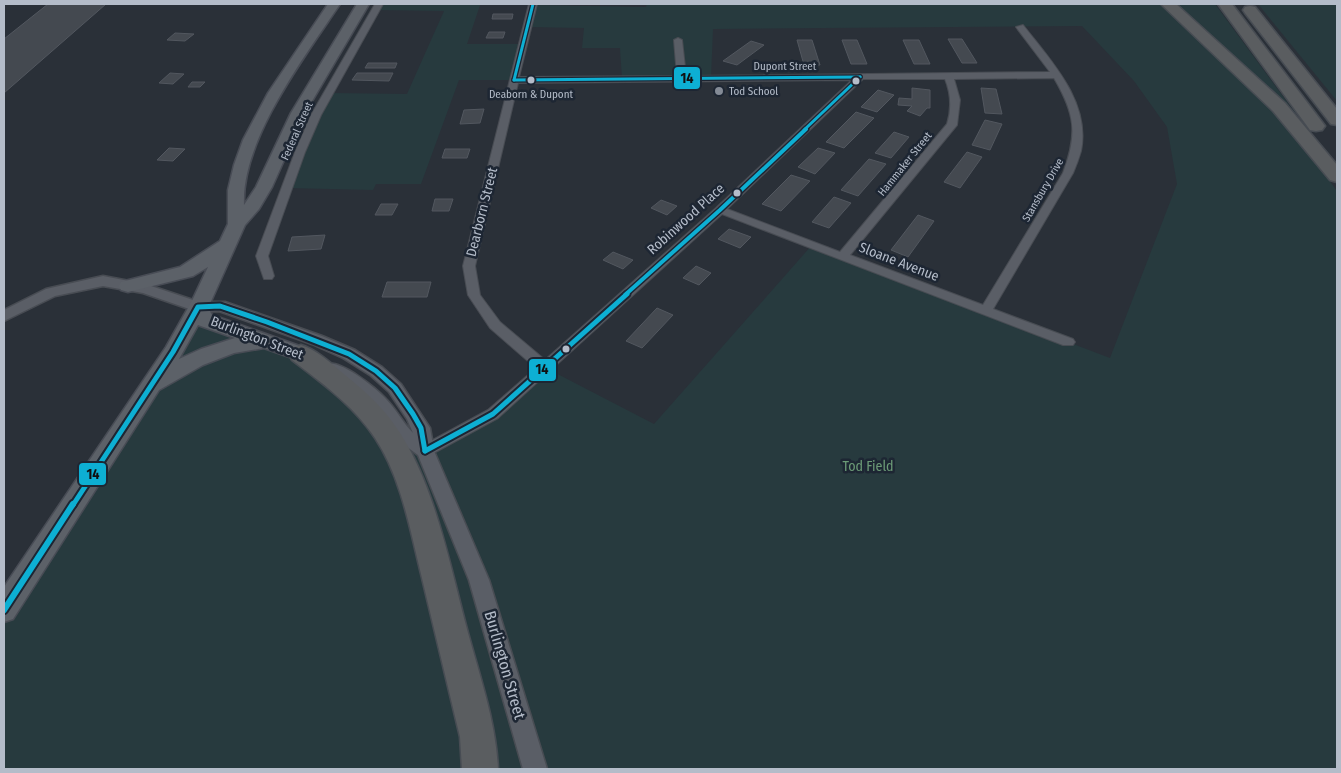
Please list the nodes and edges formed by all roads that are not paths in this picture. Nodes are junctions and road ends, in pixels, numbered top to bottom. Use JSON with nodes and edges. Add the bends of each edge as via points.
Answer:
{"nodes":[{"id":1,"x":334,"y":4,"type":"edge"},
{"id":2,"x":363,"y":4,"type":"edge"},
{"id":3,"x":379,"y":4,"type":"edge"},
{"id":4,"x":533,"y":4,"type":"edge"},
{"id":5,"x":1168,"y":4,"type":"edge"},
{"id":6,"x":1225,"y":4,"type":"edge"},
{"id":7,"x":1245,"y":4,"type":"edge"},
{"id":8,"x":1020,"y":27,"type":"dead end"},
{"id":9,"x":678,"y":40,"type":"dead end"},
{"id":10,"x":1056,"y":75,"type":"junction"},
{"id":11,"x":949,"y":76,"type":"junction"},
{"id":12,"x":826,"y":77,"type":"junction"},
{"id":13,"x":860,"y":77,"type":"junction"},
{"id":14,"x":682,"y":78,"type":"junction"},
{"id":15,"x":514,"y":80,"type":"junction"},
{"id":16,"x":846,"y":91,"type":"junction"},
{"id":17,"x":1337,"y":120,"type":"edge"},
{"id":18,"x":1337,"y":154,"type":"edge"},
{"id":19,"x":1337,"y":176,"type":"edge"},
{"id":20,"x":720,"y":210,"type":"junction"},
{"id":21,"x":237,"y":224,"type":"junction"},
{"id":22,"x":227,"y":244,"type":"junction"},
{"id":23,"x":844,"y":256,"type":"junction"},
{"id":24,"x":268,"y":276,"type":"dead end"},
{"id":25,"x":128,"y":286,"type":"junction"},
{"id":26,"x":198,"y":307,"type":"junction"},
{"id":27,"x":986,"y":311,"type":"junction"},
{"id":28,"x":4,"y":316,"type":"edge"},
{"id":29,"x":266,"y":341,"type":"junction"},
{"id":30,"x":1068,"y":342,"type":"dead end"},
{"id":31,"x":301,"y":354,"type":"junction"},
{"id":32,"x":544,"y":366,"type":"junction"},
{"id":33,"x":149,"y":388,"type":"junction"},
{"id":34,"x":425,"y":451,"type":"junction"},
{"id":35,"x":4,"y":610,"type":"edge"},
{"id":36,"x":480,"y":769,"type":"edge"},
{"id":37,"x":535,"y":769,"type":"edge"}],
"edges":[{"from":1,"to":21,"type":"main road","via":[[272,97],[254,133],[236,191]]},
{"from":2,"to":21,"type":"main road","via":[[298,113],[264,187]]},
{"from":3,"to":24,"type":"street","name":"Federal Street","via":[[316,115],[300,152],[262,256]]},
{"from":4,"to":15,"type":"street","name":"Dearborn Street"},
{"from":5,"to":19,"type":"highway","via":[[1279,107]]},
{"from":6,"to":18,"type":"highway"},
{"from":7,"to":17,"type":"highway"},
{"from":8,"to":10,"type":"street","name":"Stansbury Drive"},
{"from":9,"to":14,"type":"street"},
{"from":10,"to":11,"type":"street","name":"Dupont Street"},
{"from":10,"to":27,"type":"street","name":"Stansbury Drive","via":[[1068,93],[1079,124],[1078,149]]},
{"from":11,"to":13,"type":"street","name":"Dupont Street"},
{"from":11,"to":23,"type":"street","name":"Hammaker Street","via":[[957,104],[952,125]]},
{"from":12,"to":13,"type":"street","name":"Dupont Street"},
{"from":12,"to":14,"type":"street","name":"Dupont Street"},
{"from":12,"to":16,"type":"street"},
{"from":13,"to":16,"type":"street","name":"Robinwood Place"},
{"from":14,"to":15,"type":"street","name":"Dupont Street"},
{"from":15,"to":32,"type":"street","name":"Dearborn Street","via":[[469,266],[474,295],[495,325]]},
{"from":16,"to":20,"type":"street","name":"Robinwood Place"},
{"from":20,"to":23,"type":"street","name":"Sloane Avenue"},
{"from":20,"to":32,"type":"street","name":"Robinwood Place"},
{"from":21,"to":22,"type":"main road"},
{"from":22,"to":25,"type":"main road","via":[[186,272]]},
{"from":22,"to":26,"type":"main road"},
{"from":23,"to":27,"type":"street","name":"Sloane Avenue"},
{"from":25,"to":26,"type":"street"},
{"from":25,"to":28,"type":"street","via":[[103,281],[51,292]]},
{"from":26,"to":29,"type":"main road","name":"Burlington Street","via":[[205,320]]},
{"from":26,"to":33,"type":"main road"},
{"from":26,"to":34,"type":"street","name":"Burlington Street","via":[[220,306],[267,322],[349,354],[376,371],[395,388],[413,414],[421,428]]},
{"from":27,"to":30,"type":"street","name":"Sloane Avenue"},
{"from":29,"to":31,"type":"main road","name":"Burlington Street"},
{"from":29,"to":33,"type":"main road","via":[[206,353]]},
{"from":31,"to":34,"type":"street","name":"Burlington Street","via":[[357,384],[380,404],[405,436]]},
{"from":31,"to":36,"type":"highway","via":[[366,409],[385,431],[401,460],[425,531],[478,737]]},
{"from":32,"to":34,"type":"street","via":[[493,414]]},
{"from":33,"to":35,"type":"main road"},
{"from":34,"to":37,"type":"street","name":"Burlington Street","via":[[480,580]]}]}
